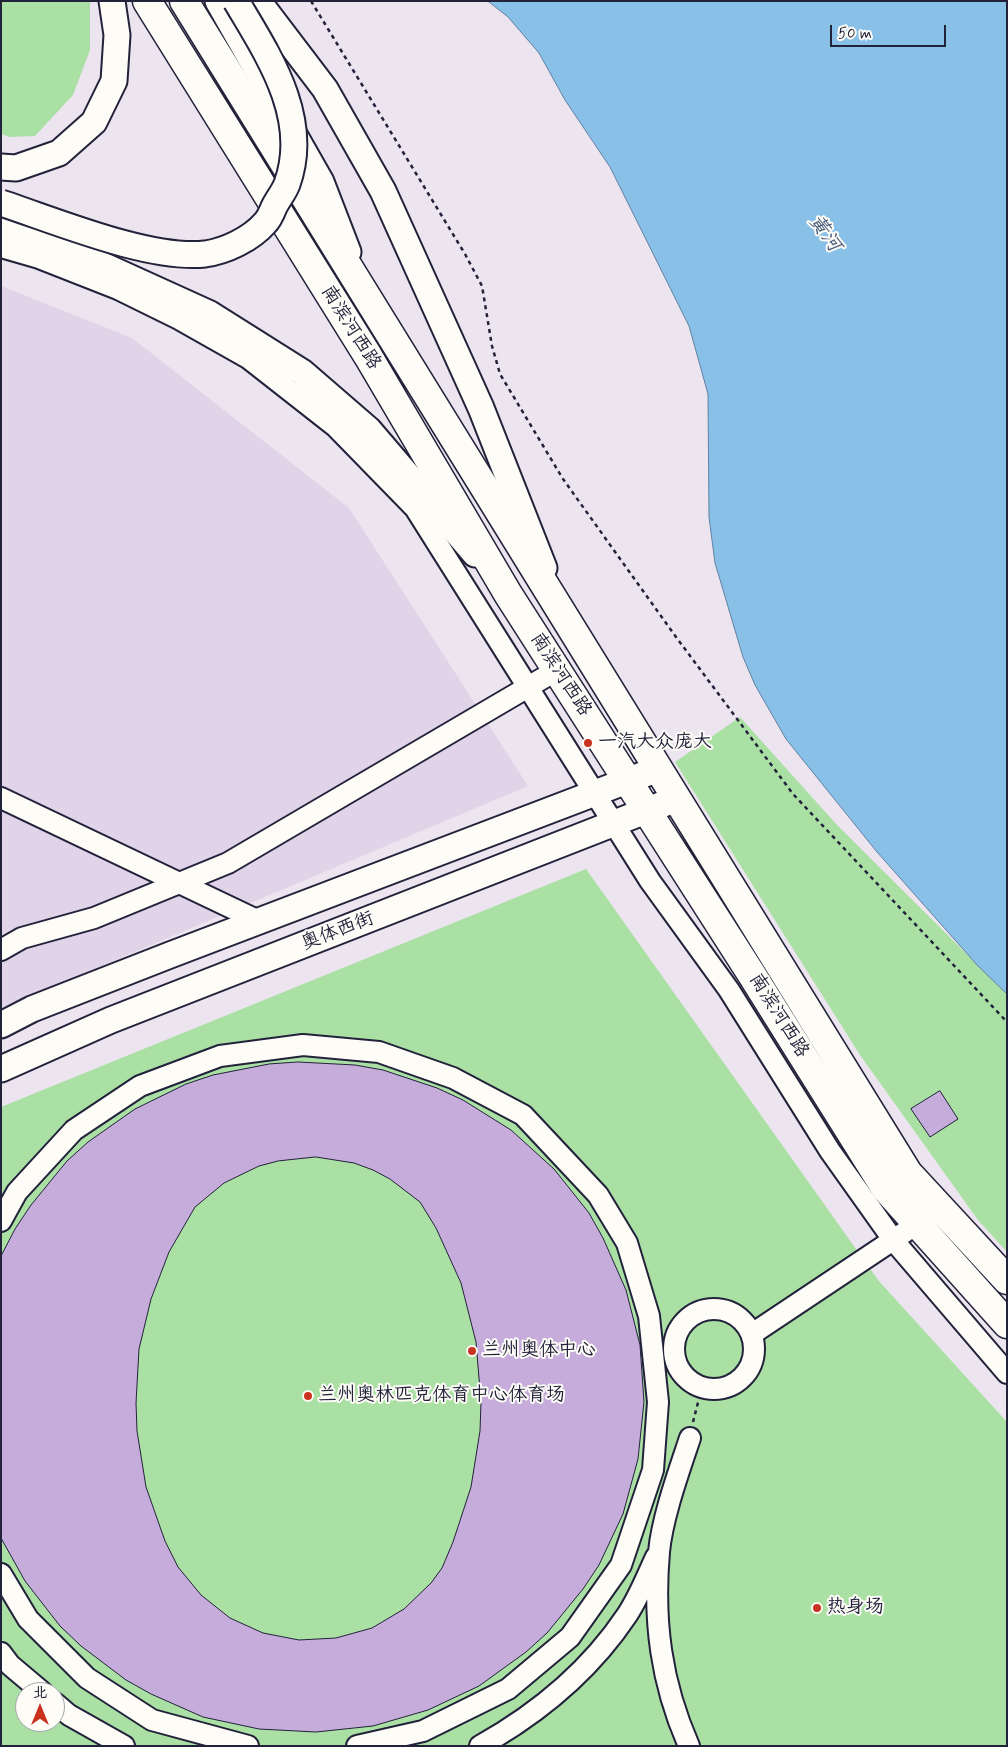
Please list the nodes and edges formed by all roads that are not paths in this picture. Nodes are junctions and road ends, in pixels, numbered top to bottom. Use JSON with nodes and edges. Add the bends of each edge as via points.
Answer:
{"nodes":[{"id":1,"x":112,"y":1,"type":"edge"},
{"id":2,"x":147,"y":1,"type":"edge"},
{"id":3,"x":184,"y":1,"type":"edge"},
{"id":4,"x":218,"y":1,"type":"edge"},
{"id":5,"x":236,"y":1,"type":"edge"},
{"id":6,"x":258,"y":1,"type":"edge"},
{"id":7,"x":1,"y":167,"type":"edge"},
{"id":8,"x":1,"y":203,"type":"edge"},
{"id":9,"x":1,"y":227,"type":"edge"},
{"id":10,"x":1,"y":247,"type":"edge"},
{"id":11,"x":365,"y":296,"type":"junction"},
{"id":12,"x":508,"y":594,"type":"junction"},
{"id":13,"x":562,"y":614,"type":"junction"},
{"id":14,"x":557,"y":670,"type":"junction"},
{"id":15,"x":529,"y":686,"type":"junction"},
{"id":16,"x":658,"y":769,"type":"junction"},
{"id":17,"x":628,"y":780,"type":"junction"},
{"id":18,"x":595,"y":792,"type":"junction"},
{"id":19,"x":1,"y":798,"type":"edge"},
{"id":20,"x":676,"y":799,"type":"junction"},
{"id":21,"x":648,"y":811,"type":"junction"},
{"id":22,"x":614,"y":824,"type":"junction"},
{"id":23,"x":179,"y":883,"type":"junction"},
{"id":24,"x":259,"y":921,"type":"junction"},
{"id":25,"x":1,"y":950,"type":"edge"},
{"id":26,"x":1,"y":1025,"type":"edge"},
{"id":27,"x":1,"y":1069,"type":"edge"},
{"id":28,"x":936,"y":1204,"type":"junction"},
{"id":29,"x":1,"y":1221,"type":"edge"},
{"id":30,"x":916,"y":1223,"type":"junction"},
{"id":31,"x":894,"y":1241,"type":"junction"},
{"id":32,"x":1007,"y":1280,"type":"edge"},
{"id":33,"x":1007,"y":1324,"type":"edge"},
{"id":34,"x":752,"y":1334,"type":"junction"},
{"id":35,"x":665,"y":1361,"type":"junction"},
{"id":36,"x":1007,"y":1373,"type":"edge"},
{"id":37,"x":690,"y":1438,"type":"road end"},
{"id":38,"x":659,"y":1550,"type":"junction"},
{"id":39,"x":1,"y":1574,"type":"edge"},
{"id":40,"x":1,"y":1654,"type":"edge"},
{"id":41,"x":30,"y":1682,"type":"edge"},
{"id":42,"x":65,"y":1712,"type":"edge"},
{"id":43,"x":124,"y":1746,"type":"edge"},
{"id":44,"x":248,"y":1746,"type":"edge"},
{"id":45,"x":356,"y":1746,"type":"edge"},
{"id":46,"x":480,"y":1746,"type":"edge"},
{"id":47,"x":689,"y":1746,"type":"edge"}],
"edges":[{"from":1,"to":7,"type":"main road","via":[[117,35],[114,81],[94,122],[59,153],[16,168]]},
{"from":2,"to":12,"type":"highway","name":"南滨河西路","via":[[368,356]]},
{"from":3,"to":11,"type":"highway","name":"南滨河西路"},
{"from":4,"to":11,"type":"main road","via":[[321,182]]},
{"from":5,"to":8,"type":"main road","bridge":true,"via":[[272,62],[289,105],[294,151],[287,184],[266,223],[241,242],[206,254],[170,253],[112,239]]},
{"from":6,"to":13,"type":"main road","via":[[324,89],[383,191],[481,408]]},
{"from":9,"to":12,"type":"main road","via":[[47,240],[210,314],[302,372],[369,430]]},
{"from":10,"to":15,"type":"street","name":"南滨河西路","via":[[118,289],[179,319],[248,358],[336,427],[415,508]]},
{"from":11,"to":13,"type":"highway","name":"南滨河西路"},
{"from":12,"to":14,"type":"highway","name":"南滨河西路"},
{"from":13,"to":16,"type":"highway","name":"南滨河西路"},
{"from":14,"to":15,"type":"street"},
{"from":14,"to":17,"type":"highway","name":"南滨河西路"},
{"from":15,"to":18,"type":"street","name":"南滨河西路"},
{"from":15,"to":23,"type":"street","via":[[228,863]]},
{"from":16,"to":17,"type":"main road","name":"奥体西街"},
{"from":16,"to":20,"type":"highway","name":"南滨河西路"},
{"from":17,"to":18,"type":"main road","name":"奥体西街"},
{"from":17,"to":21,"type":"highway","name":"南滨河西路"},
{"from":18,"to":22,"type":"street","name":"南滨河西路"},
{"from":18,"to":24,"type":"main road","name":"奥体西街"},
{"from":19,"to":23,"type":"street"},
{"from":20,"to":21,"type":"main road","name":"奥体西街"},
{"from":20,"to":28,"type":"highway","name":"南滨河西路","via":[[908,1173]]},
{"from":21,"to":22,"type":"main road","name":"奥体西街"},
{"from":21,"to":30,"type":"highway","name":"南滨河西路","via":[[886,1189]]},
{"from":22,"to":27,"type":"main road","name":"奥体西街","via":[[111,1020]]},
{"from":22,"to":31,"type":"street","name":"南滨河西路","via":[[650,881],[729,990],[830,1151]]},
{"from":23,"to":24,"type":"street"},
{"from":23,"to":25,"type":"street","via":[[94,918],[22,938]]},
{"from":24,"to":26,"type":"main road","name":"奥体西街","via":[[32,1009]]},
{"from":28,"to":30,"type":"street"},
{"from":28,"to":32,"type":"highway","name":"南滨河西路"},
{"from":29,"to":35,"type":"street","via":[[17,1192],[74,1130],[140,1086],[220,1056],[304,1045],[379,1052],[453,1078],[523,1115],[567,1160],[598,1195],[627,1243]]},
{"from":30,"to":31,"type":"street"},
{"from":30,"to":33,"type":"highway","name":"南滨河西路"},
{"from":31,"to":34,"type":"street"},
{"from":31,"to":36,"type":"street","name":"南滨河西路"},
{"from":34,"to":35,"type":"street","via":[[734,1314],[721,1309],[701,1311],[684,1322]]},
{"from":34,"to":35,"type":"street","via":[[753,1360],[739,1381],[728,1387],[702,1388]]},
{"from":35,"to":45,"type":"street","via":[[653,1470],[621,1565],[570,1637],[508,1689],[423,1731]]},
{"from":37,"to":38,"type":"street"},
{"from":38,"to":46,"type":"street","via":[[628,1614],[578,1677],[518,1725]]},
{"from":38,"to":47,"type":"street","via":[[657,1616],[662,1664]]},
{"from":39,"to":44,"type":"street","via":[[28,1619],[87,1678],[152,1720]]},
{"from":40,"to":41,"type":"street"},
{"from":42,"to":43,"type":"street"}]}
